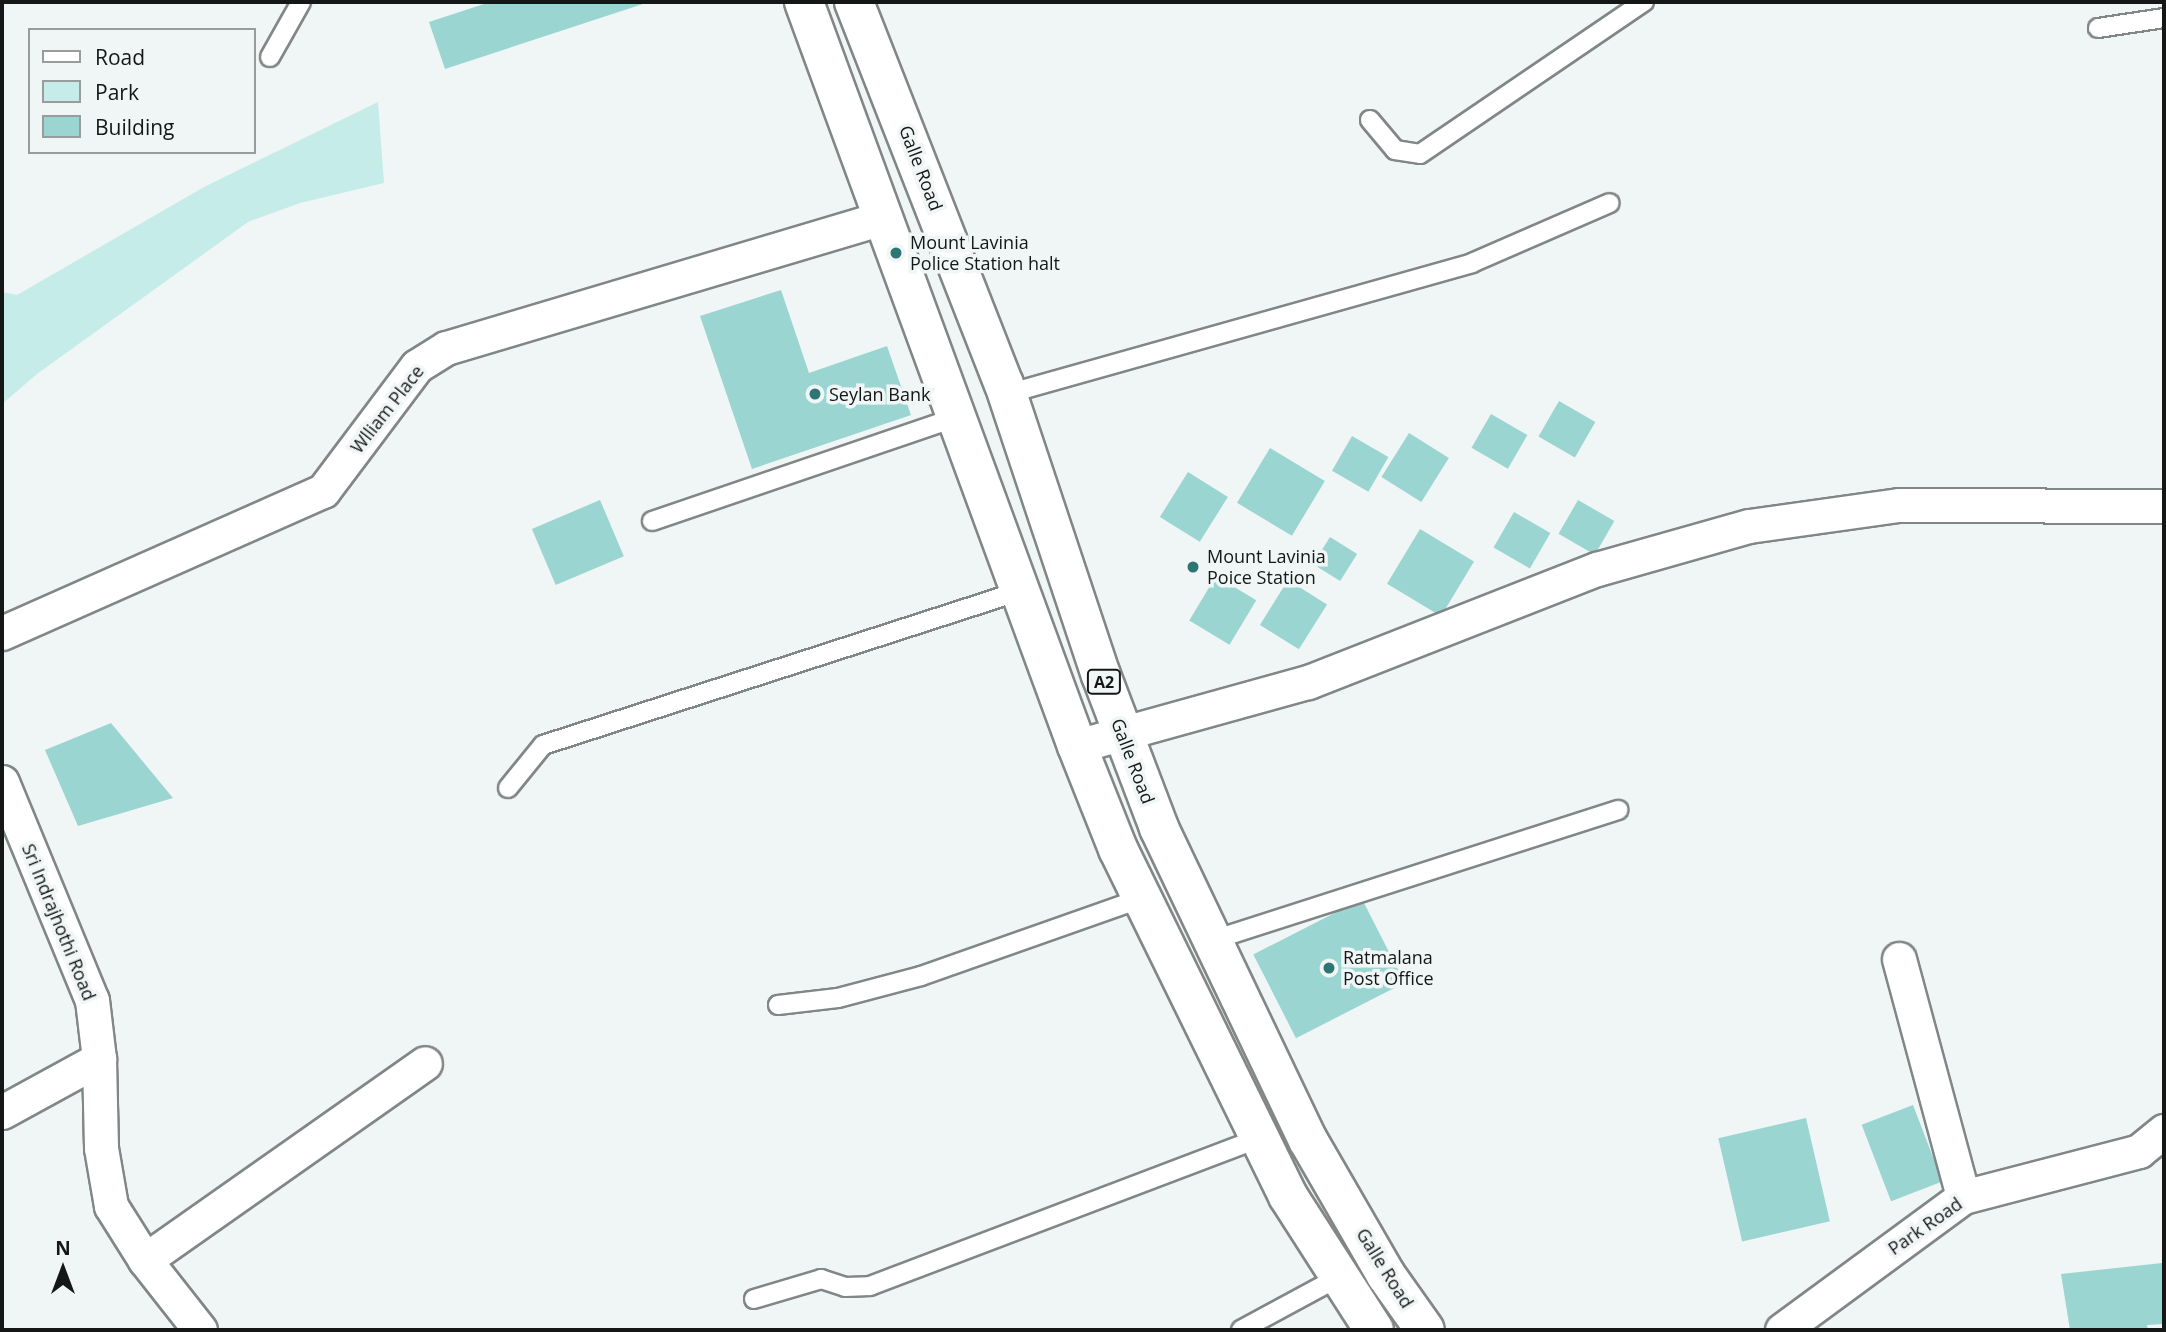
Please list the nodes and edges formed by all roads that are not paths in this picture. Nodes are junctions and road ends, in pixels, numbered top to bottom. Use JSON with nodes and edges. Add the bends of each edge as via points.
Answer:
{"nodes":[{"id":1,"x":301,"y":2,"type":"edge"},
{"id":2,"x":804,"y":2,"type":"edge"},
{"id":3,"x":854,"y":2,"type":"edge"},
{"id":4,"x":1644,"y":2,"type":"edge"},
{"id":5,"x":2164,"y":18,"type":"edge"},
{"id":6,"x":2098,"y":27,"type":"dead end"},
{"id":7,"x":270,"y":57,"type":"dead end"},
{"id":8,"x":1370,"y":120,"type":"dead end"},
{"id":9,"x":1610,"y":203,"type":"dead end"},
{"id":10,"x":881,"y":218,"type":"junction"},
{"id":11,"x":1007,"y":394,"type":"junction"},
{"id":12,"x":957,"y":417,"type":"junction"},
{"id":13,"x":2164,"y":506,"type":"edge"},
{"id":14,"x":652,"y":521,"type":"dead end"},
{"id":15,"x":1020,"y":591,"type":"junction"},
{"id":16,"x":2,"y":633,"type":"edge"},
{"id":17,"x":1122,"y":733,"type":"junction"},
{"id":18,"x":1077,"y":746,"type":"junction"},
{"id":19,"x":2,"y":782,"type":"edge"},
{"id":20,"x":508,"y":788,"type":"dead end"},
{"id":21,"x":1619,"y":810,"type":"dead end"},
{"id":22,"x":1142,"y":898,"type":"junction"},
{"id":23,"x":1210,"y":941,"type":"junction"},
{"id":24,"x":1899,"y":959,"type":"dead end"},
{"id":25,"x":778,"y":1005,"type":"dead end"},
{"id":26,"x":99,"y":1059,"type":"junction"},
{"id":27,"x":425,"y":1063,"type":"dead end"},
{"id":28,"x":2,"y":1112,"type":"edge"},
{"id":29,"x":1260,"y":1139,"type":"junction"},
{"id":30,"x":2156,"y":1145,"type":"edge"},
{"id":31,"x":1963,"y":1197,"type":"junction"},
{"id":32,"x":145,"y":1259,"type":"junction"},
{"id":33,"x":1341,"y":1276,"type":"junction"},
{"id":34,"x":754,"y":1299,"type":"dead end"},
{"id":35,"x":200,"y":1330,"type":"edge"},
{"id":36,"x":1241,"y":1330,"type":"edge"},
{"id":37,"x":1374,"y":1330,"type":"edge"},
{"id":38,"x":1426,"y":1330,"type":"edge"},
{"id":39,"x":1782,"y":1330,"type":"edge"}],
"edges":[{"from":1,"to":7,"type":"lane"},
{"from":2,"to":10,"type":"highway"},
{"from":3,"to":11,"type":"highway","name":"Galle Road","number":"A2"},
{"from":4,"to":8,"type":"lane","via":[[1420,154],[1395,150]]},
{"from":5,"to":6,"type":"lane"},
{"from":9,"to":11,"type":"lane","via":[[1472,263]]},
{"from":10,"to":12,"type":"highway"},
{"from":10,"to":16,"type":"street","name":"Wlliam Place","via":[[446,348],[416,366],[323,491]]},
{"from":11,"to":17,"type":"highway","name":"Galle Road","number":"A2"},
{"from":12,"to":14,"type":"lane"},
{"from":12,"to":15,"type":"highway"},
{"from":13,"to":17,"type":"street","via":[[1899,505],[1749,526],[1597,569],[1308,682]]},
{"from":15,"to":18,"type":"highway"},
{"from":15,"to":20,"type":"lane","via":[[543,745]]},
{"from":17,"to":18,"type":"street"},
{"from":17,"to":23,"type":"highway","name":"Galle Road","number":"A2"},
{"from":18,"to":22,"type":"highway"},
{"from":19,"to":26,"type":"street","name":"Sri Indrajhothi Road","via":[[92,1000]]},
{"from":21,"to":23,"type":"lane"},
{"from":22,"to":25,"type":"lane","via":[[921,976],[838,998]]},
{"from":22,"to":29,"type":"highway"},
{"from":23,"to":38,"type":"highway","name":"Galle Road","number":"A2","via":[[1308,1140],[1386,1275]]},
{"from":24,"to":31,"type":"street"},
{"from":26,"to":28,"type":"street"},
{"from":26,"to":32,"type":"street","name":"Sri Indrajhothi Road","via":[[101,1148],[111,1206]]},
{"from":27,"to":32,"type":"street"},
{"from":29,"to":33,"type":"highway","via":[[1288,1196]]},
{"from":29,"to":34,"type":"lane","via":[[870,1286],[845,1287],[821,1279]]},
{"from":30,"to":31,"type":"street","name":"Park Road"},
{"from":31,"to":39,"type":"street","name":"Park Road"},
{"from":32,"to":35,"type":"street","name":"Sri Indrajhothi Road"},
{"from":33,"to":36,"type":"lane"},
{"from":33,"to":37,"type":"highway"}]}
